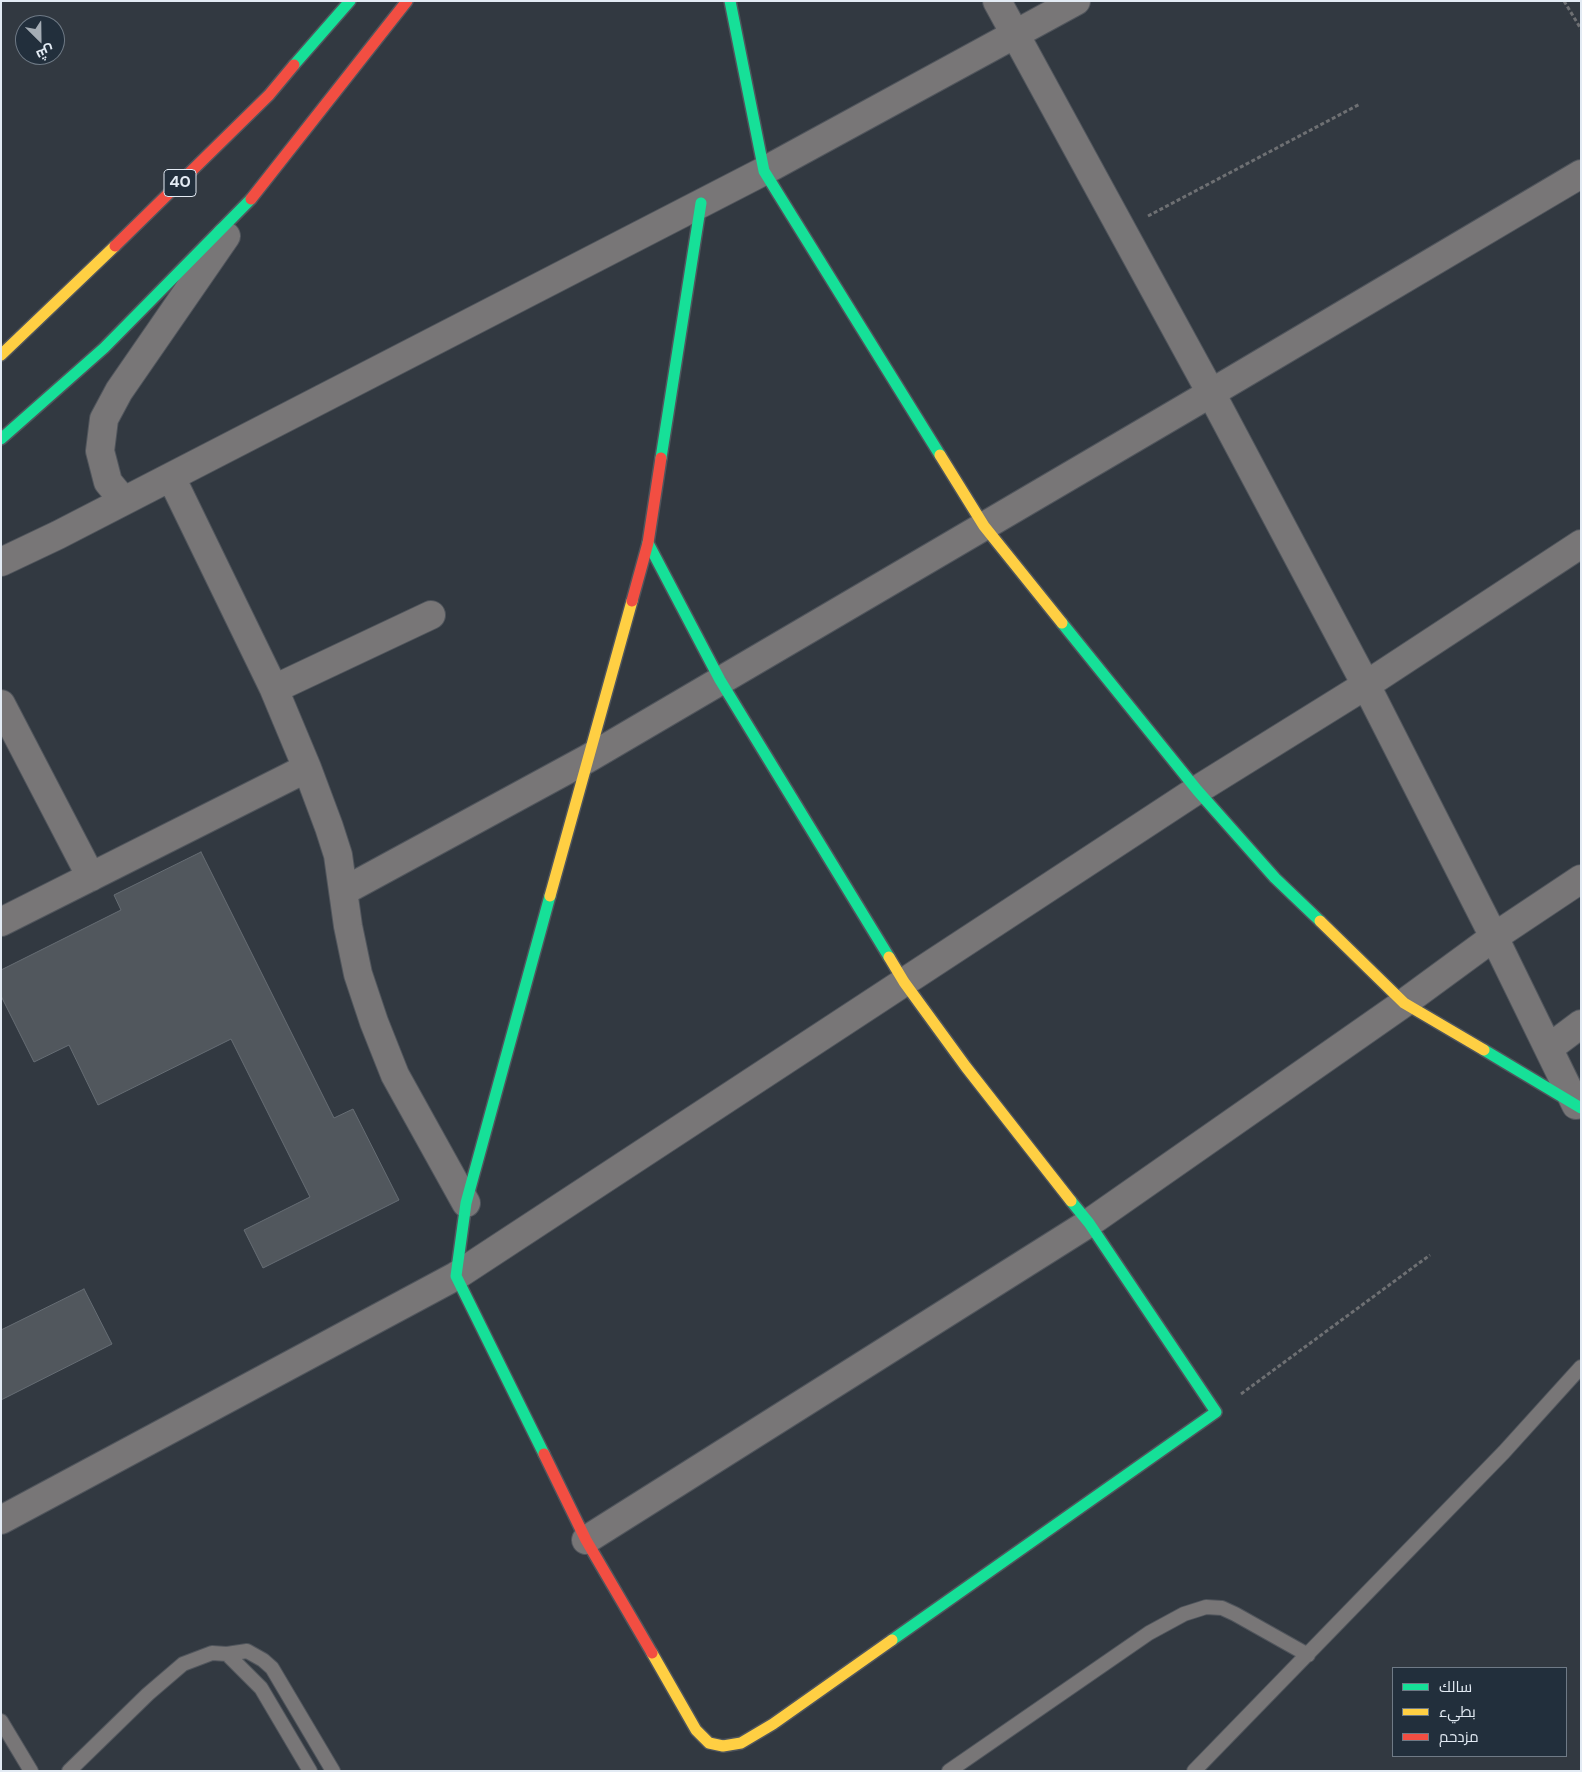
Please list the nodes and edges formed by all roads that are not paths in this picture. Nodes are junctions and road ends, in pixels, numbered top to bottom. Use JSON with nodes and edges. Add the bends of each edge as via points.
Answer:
{"nodes":[{"id":1,"x":350,"y":1,"type":"edge"},
{"id":2,"x":407,"y":1,"type":"edge"},
{"id":3,"x":730,"y":1,"type":"edge"},
{"id":4,"x":997,"y":1,"type":"edge"},
{"id":5,"x":1076,"y":1,"type":"edge"},
{"id":6,"x":1014,"y":35,"type":"junction"},
{"id":7,"x":764,"y":171,"type":"junction"},
{"id":8,"x":1581,"y":174,"type":"edge"},
{"id":9,"x":701,"y":203,"type":"junction"},
{"id":10,"x":246,"y":206,"type":"junction"},
{"id":11,"x":1,"y":355,"type":"edge"},
{"id":12,"x":1211,"y":393,"type":"junction"},
{"id":13,"x":1,"y":439,"type":"edge"},
{"id":14,"x":171,"y":477,"type":"junction"},
{"id":15,"x":123,"y":500,"type":"junction"},
{"id":16,"x":984,"y":526,"type":"junction"},
{"id":17,"x":648,"y":543,"type":"junction"},
{"id":18,"x":1581,"y":544,"type":"edge"},
{"id":19,"x":1,"y":562,"type":"edge"},
{"id":20,"x":431,"y":615,"type":"dead end"},
{"id":21,"x":720,"y":680,"type":"junction"},
{"id":22,"x":1366,"y":685,"type":"junction"},
{"id":23,"x":274,"y":689,"type":"junction"},
{"id":24,"x":1,"y":704,"type":"edge"},
{"id":25,"x":587,"y":758,"type":"junction"},
{"id":26,"x":308,"y":768,"type":"junction"},
{"id":27,"x":1196,"y":790,"type":"junction"},
{"id":28,"x":91,"y":877,"type":"junction"},
{"id":29,"x":1581,"y":879,"type":"edge"},
{"id":30,"x":344,"y":891,"type":"junction"},
{"id":31,"x":1,"y":922,"type":"edge"},
{"id":32,"x":1494,"y":936,"type":"junction"},
{"id":33,"x":904,"y":982,"type":"junction"},
{"id":34,"x":1404,"y":1003,"type":"junction"},
{"id":35,"x":1581,"y":1024,"type":"edge"},
{"id":36,"x":1549,"y":1048,"type":"junction"},
{"id":37,"x":1578,"y":1106,"type":"edge"},
{"id":38,"x":466,"y":1203,"type":"junction"},
{"id":39,"x":1088,"y":1223,"type":"junction"},
{"id":40,"x":456,"y":1276,"type":"junction"},
{"id":41,"x":1581,"y":1367,"type":"edge"},
{"id":42,"x":1,"y":1520,"type":"edge"},
{"id":43,"x":586,"y":1540,"type":"junction"},
{"id":44,"x":227,"y":1654,"type":"junction"},
{"id":45,"x":1308,"y":1655,"type":"junction"},
{"id":46,"x":1,"y":1721,"type":"edge"},
{"id":47,"x":32,"y":1771,"type":"edge"},
{"id":48,"x":69,"y":1771,"type":"edge"},
{"id":49,"x":310,"y":1771,"type":"edge"},
{"id":50,"x":333,"y":1771,"type":"edge"},
{"id":51,"x":949,"y":1771,"type":"edge"},
{"id":52,"x":1194,"y":1771,"type":"edge"}],
"edges":[{"from":1,"to":11,"type":"main road","number":"40","via":[[269,95]]},
{"from":2,"to":10,"type":"main road"},
{"from":3,"to":7,"type":"main road"},
{"from":4,"to":6,"type":"street"},
{"from":5,"to":6,"type":"street"},
{"from":6,"to":7,"type":"street"},
{"from":6,"to":12,"type":"street"},
{"from":7,"to":9,"type":"street"},
{"from":7,"to":16,"type":"main road"},
{"from":8,"to":12,"type":"street"},
{"from":9,"to":14,"type":"street"},
{"from":9,"to":17,"type":"main road"},
{"from":10,"to":13,"type":"main road","via":[[104,348]]},
{"from":10,"to":15,"type":"street","via":[[119,391],[104,420],[100,451],[108,482]]},
{"from":12,"to":16,"type":"street"},
{"from":12,"to":22,"type":"street"},
{"from":14,"to":15,"type":"street"},
{"from":14,"to":23,"type":"street"},
{"from":15,"to":19,"type":"street"},
{"from":16,"to":21,"type":"street"},
{"from":16,"to":27,"type":"main road"},
{"from":17,"to":21,"type":"main road"},
{"from":17,"to":25,"type":"main road"},
{"from":18,"to":22,"type":"street"},
{"from":20,"to":23,"type":"street"},
{"from":21,"to":25,"type":"street"},
{"from":21,"to":33,"type":"main road"},
{"from":22,"to":27,"type":"street"},
{"from":22,"to":32,"type":"street"},
{"from":23,"to":26,"type":"street"},
{"from":24,"to":28,"type":"street"},
{"from":25,"to":30,"type":"street"},
{"from":25,"to":38,"type":"main road"},
{"from":26,"to":28,"type":"street"},
{"from":26,"to":30,"type":"street","via":[[335,846]]},
{"from":27,"to":33,"type":"street"},
{"from":27,"to":34,"type":"main road","via":[[1275,878]]},
{"from":28,"to":31,"type":"street"},
{"from":29,"to":32,"type":"street"},
{"from":30,"to":38,"type":"street","via":[[358,974],[374,1022],[395,1075]]},
{"from":32,"to":34,"type":"street"},
{"from":32,"to":36,"type":"street"},
{"from":33,"to":39,"type":"main road"},
{"from":33,"to":40,"type":"street"},
{"from":34,"to":37,"type":"main road"},
{"from":34,"to":39,"type":"street"},
{"from":35,"to":36,"type":"street"},
{"from":36,"to":37,"type":"street"},
{"from":38,"to":40,"type":"main road"},
{"from":39,"to":43,"type":"street"},
{"from":39,"to":43,"type":"main road","via":[[1216,1412],[773,1724],[741,1743],[723,1746],[709,1743],[696,1730]]},
{"from":40,"to":42,"type":"street"},
{"from":40,"to":43,"type":"main road"},
{"from":41,"to":45,"type":"lane","via":[[1504,1452]]},
{"from":44,"to":48,"type":"lane","via":[[212,1653],[183,1664]]},
{"from":44,"to":49,"type":"lane","via":[[261,1688]]},
{"from":44,"to":50,"type":"lane","via":[[247,1651],[272,1668]]},
{"from":45,"to":51,"type":"lane","via":[[1222,1608],[1206,1607],[1184,1614],[1149,1633]]},
{"from":45,"to":52,"type":"lane"},
{"from":46,"to":47,"type":"lane"}]}
